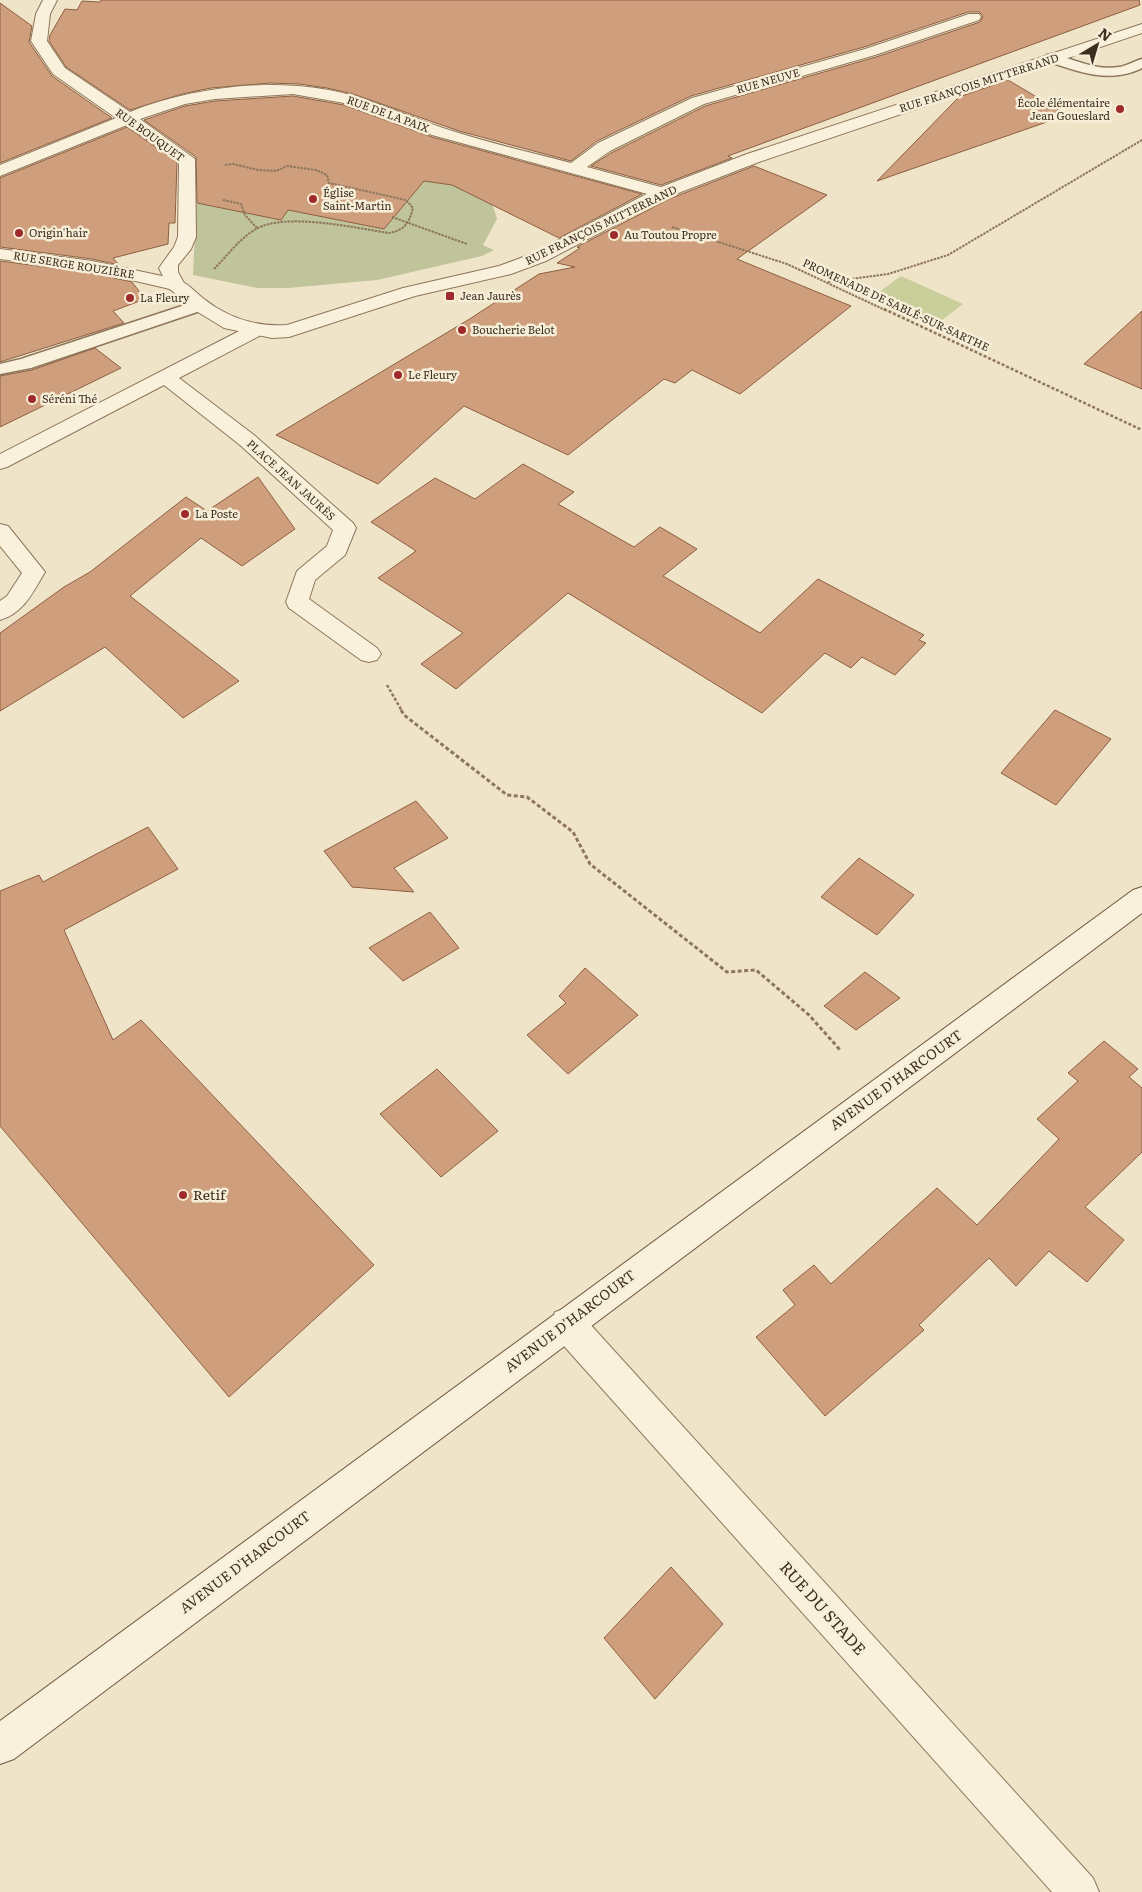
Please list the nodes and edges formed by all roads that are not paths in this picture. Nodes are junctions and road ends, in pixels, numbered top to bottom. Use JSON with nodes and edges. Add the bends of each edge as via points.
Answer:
{"nodes":[{"id":1,"x":50,"y":0,"type":"edge"},
{"id":2,"x":974,"y":17,"type":"dead end"},
{"id":3,"x":1142,"y":28,"type":"edge"},
{"id":4,"x":1052,"y":58,"type":"junction"},
{"id":5,"x":1142,"y":64,"type":"edge"},
{"id":6,"x":129,"y":118,"type":"junction"},
{"id":7,"x":574,"y":169,"type":"junction"},
{"id":8,"x":0,"y":171,"type":"edge"},
{"id":9,"x":662,"y":193,"type":"junction"},
{"id":10,"x":0,"y":254,"type":"edge"},
{"id":11,"x":176,"y":285,"type":"junction"},
{"id":12,"x":200,"y":305,"type":"junction"},
{"id":13,"x":256,"y":330,"type":"junction"},
{"id":14,"x":0,"y":370,"type":"edge"},
{"id":15,"x":166,"y":376,"type":"junction"},
{"id":16,"x":0,"y":462,"type":"edge"},
{"id":17,"x":0,"y":532,"type":"edge"},
{"id":18,"x":0,"y":612,"type":"edge"},
{"id":19,"x":369,"y":654,"type":"road end"},
{"id":20,"x":1142,"y":898,"type":"edge"},
{"id":21,"x":567,"y":1324,"type":"junction"},
{"id":22,"x":0,"y":1745,"type":"edge"},
{"id":23,"x":1079,"y":1892,"type":"edge"}],
"edges":[{"from":1,"to":6,"type":"street","name":"RUE BOUQUET","via":[[43,14],[39,41],[59,71]]},
{"from":2,"to":7,"type":"street","name":"RUE NEUVE","via":[[870,52],[698,101],[604,146]]},
{"from":3,"to":4,"type":"street","name":"RUE FRANÇOIS MITTERRAND"},
{"from":4,"to":5,"type":"lane","via":[[1084,70],[1109,74]]},
{"from":4,"to":9,"type":"street","name":"RUE FRANÇOIS MITTERRAND","via":[[753,158]]},
{"from":6,"to":7,"type":"street","name":"RUE DE LA PAIX","via":[[182,100],[293,88],[348,99],[438,132]]},
{"from":6,"to":8,"type":"street","name":"RUE DE LA PAIX"},
{"from":6,"to":11,"type":"street","name":"RUE BOUQUET","via":[[187,159],[187,237],[168,267]]},
{"from":7,"to":9,"type":"street","name":"RUE DE LA PAIX"},
{"from":9,"to":13,"type":"street","name":"RUE FRANÇOIS MITTERRAND","via":[[540,257],[505,270],[410,292],[289,331]]},
{"from":10,"to":11,"type":"street","name":"RUE SERGE ROUZIÈRE","via":[[101,267]]},
{"from":11,"to":12,"type":"street","name":"RUE FRANÇOIS MITTERRAND"},
{"from":12,"to":13,"type":"street","name":"RUE FRANÇOIS MITTERRAND","via":[[231,324]]},
{"from":12,"to":14,"type":"lane"},
{"from":13,"to":15,"type":"street"},
{"from":15,"to":16,"type":"street"},
{"from":15,"to":19,"type":"street","name":"PLACE JEAN JAURÈS","via":[[247,440],[345,528],[338,550],[305,576],[297,602]]},
{"from":17,"to":18,"type":"street","via":[[34,572],[15,602]]},
{"from":20,"to":21,"type":"street","name":"AVENUE D'HARCOURT"},
{"from":21,"to":22,"type":"street","name":"AVENUE D'HARCOURT"},
{"from":21,"to":23,"type":"street","name":"RUE DU STADE"}]}
